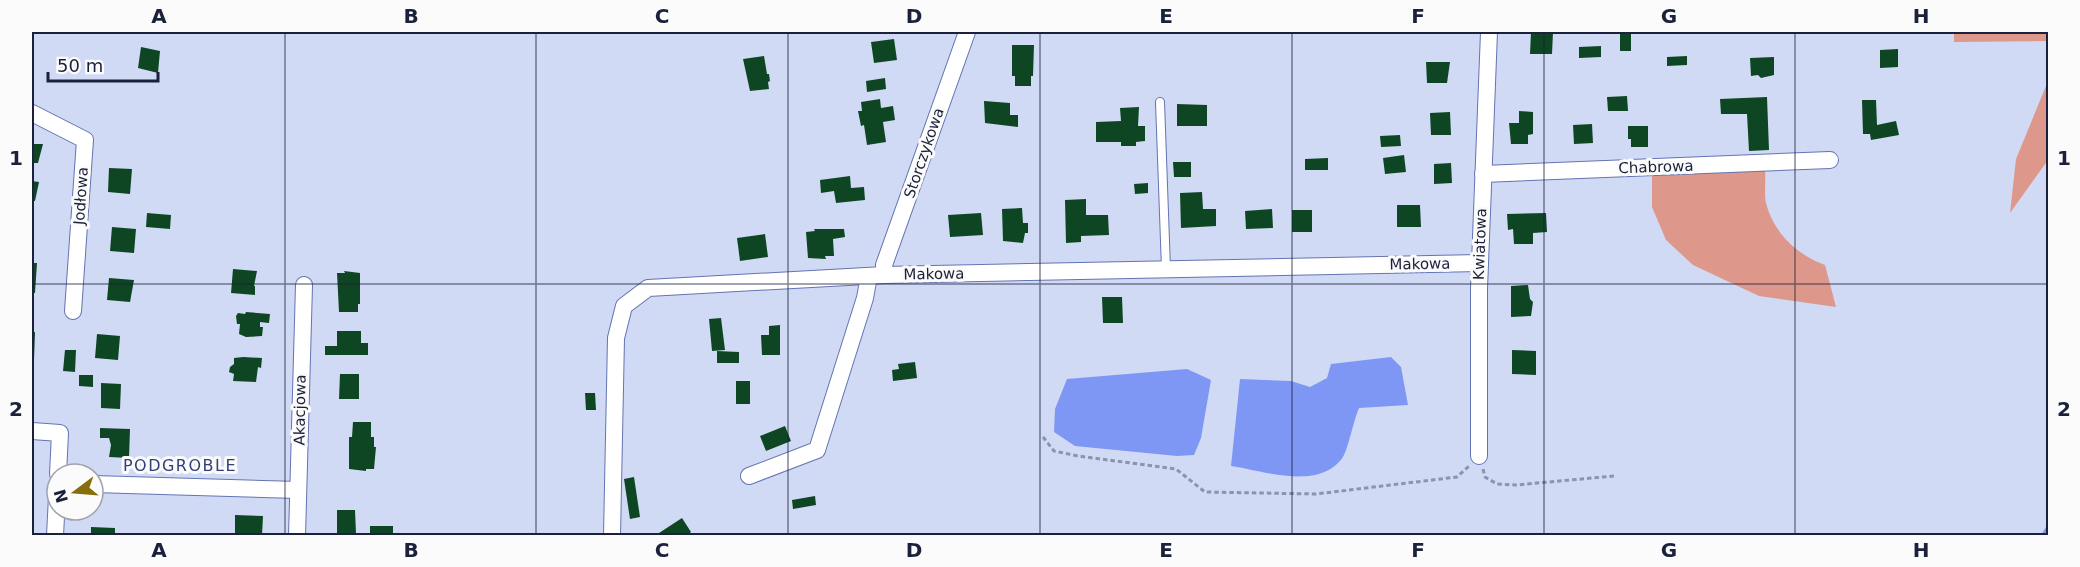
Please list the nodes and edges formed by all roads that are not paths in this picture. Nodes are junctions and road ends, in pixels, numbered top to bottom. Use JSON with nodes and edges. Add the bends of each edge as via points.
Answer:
{"nodes":[{"id":1,"x":967,"y":32,"type":"edge"},
{"id":2,"x":1489,"y":32,"type":"edge"},
{"id":3,"x":1160,"y":102,"type":"dead end"},
{"id":4,"x":32,"y":113,"type":"edge"},
{"id":5,"x":1830,"y":160,"type":"dead end"},
{"id":6,"x":1483,"y":174,"type":"junction"},
{"id":7,"x":1480,"y":263,"type":"junction"},
{"id":8,"x":1166,"y":269,"type":"junction"},
{"id":9,"x":876,"y":276,"type":"junction"},
{"id":10,"x":304,"y":285,"type":"dead end"},
{"id":11,"x":73,"y":311,"type":"dead end"},
{"id":12,"x":32,"y":430,"type":"edge"},
{"id":13,"x":1479,"y":456,"type":"road end"},
{"id":14,"x":59,"y":462,"type":"edge"},
{"id":15,"x":749,"y":476,"type":"dead end"},
{"id":16,"x":105,"y":484,"type":"edge"},
{"id":17,"x":298,"y":490,"type":"junction"},
{"id":18,"x":297,"y":536,"type":"edge"},
{"id":19,"x":612,"y":536,"type":"edge"}],
"edges":[{"from":1,"to":9,"type":"street","name":"Storczykowa","via":[[884,265]]},
{"from":2,"to":6,"type":"street","name":"Kwiatowa"},
{"from":3,"to":8,"type":"lane"},
{"from":4,"to":11,"type":"street","name":"Jodłowa","via":[[85,140]]},
{"from":5,"to":6,"type":"street","name":"Chabrowa"},
{"from":6,"to":7,"type":"street","name":"Kwiatowa"},
{"from":7,"to":8,"type":"street","name":"Makowa"},
{"from":7,"to":13,"type":"street","name":"Kwiatowa"},
{"from":8,"to":9,"type":"street","name":"Makowa"},
{"from":9,"to":15,"type":"street","name":"Storczykowa","via":[[865,298],[817,450]]},
{"from":9,"to":19,"type":"street","name":"Makowa","via":[[648,288],[624,306],[616,338]]},
{"from":10,"to":17,"type":"street","name":"Akacjowa"},
{"from":12,"to":14,"type":"street","via":[[60,433]]},
{"from":16,"to":17,"type":"street"},
{"from":17,"to":18,"type":"street","name":"Akacjowa"}]}
